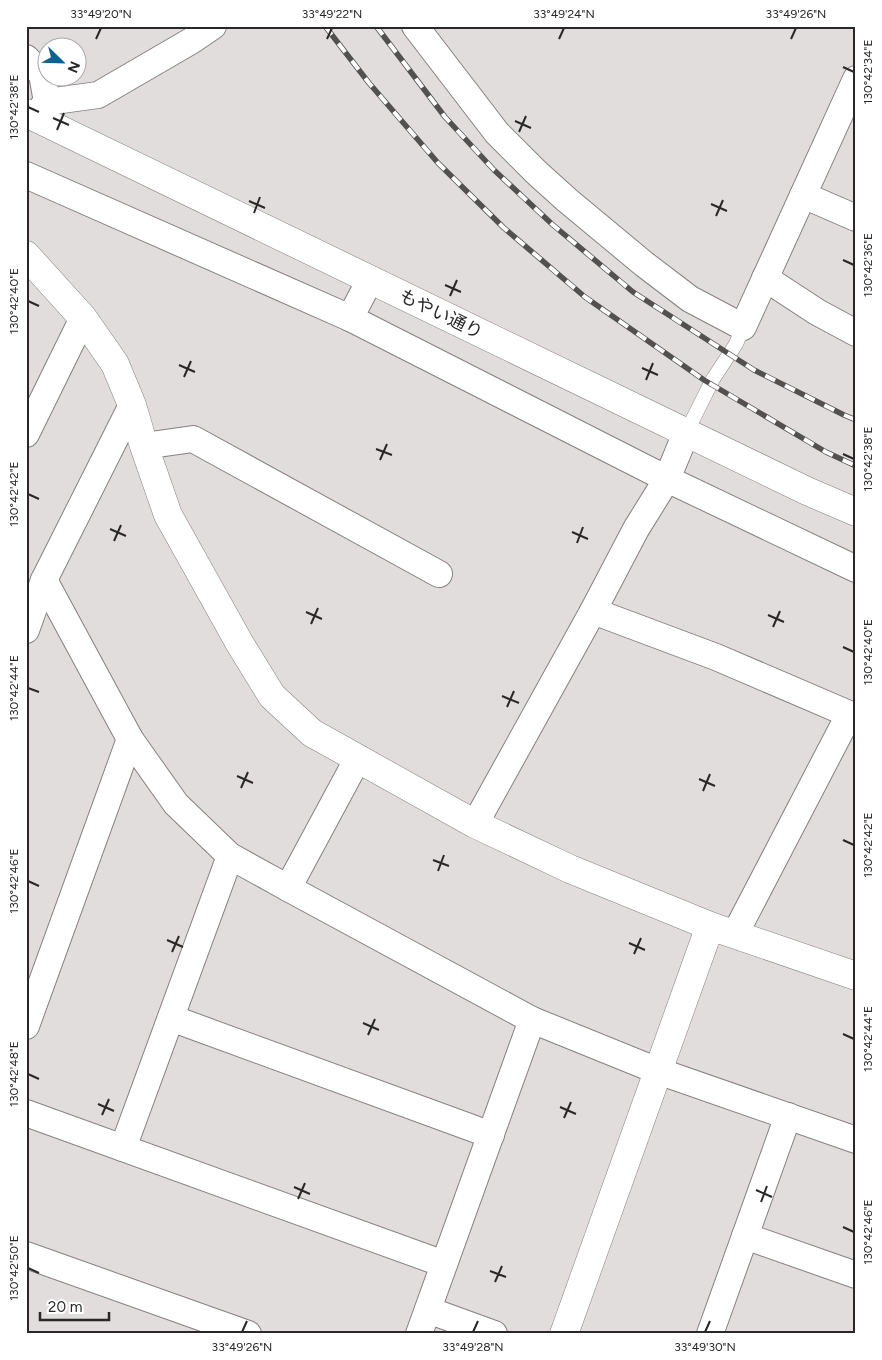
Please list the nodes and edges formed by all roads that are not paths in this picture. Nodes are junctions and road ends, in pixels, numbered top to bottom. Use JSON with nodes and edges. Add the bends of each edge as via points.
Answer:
{"nodes":[{"id":1,"x":213,"y":26,"type":"edge"},
{"id":2,"x":415,"y":26,"type":"edge"},
{"id":3,"x":184,"y":34,"type":"edge"},
{"id":4,"x":26,"y":58,"type":"edge"},
{"id":5,"x":856,"y":79,"type":"edge"},
{"id":6,"x":33,"y":116,"type":"edge"},
{"id":7,"x":26,"y":175,"type":"edge"},
{"id":8,"x":803,"y":195,"type":"junction"},
{"id":9,"x":856,"y":218,"type":"edge"},
{"id":10,"x":26,"y":255,"type":"edge"},
{"id":11,"x":765,"y":278,"type":"junction"},
{"id":12,"x":370,"y":280,"type":"junction"},
{"id":13,"x":83,"y":318,"type":"junction"},
{"id":14,"x":350,"y":318,"type":"junction"},
{"id":15,"x":743,"y":328,"type":"junction"},
{"id":16,"x":856,"y":333,"type":"edge"},
{"id":17,"x":132,"y":405,"type":"junction"},
{"id":18,"x":686,"y":433,"type":"junction"},
{"id":19,"x":26,"y":434,"type":"edge"},
{"id":20,"x":144,"y":446,"type":"junction"},
{"id":21,"x":667,"y":479,"type":"junction"},
{"id":22,"x":856,"y":512,"type":"edge"},
{"id":23,"x":856,"y":569,"type":"edge"},
{"id":24,"x":439,"y":574,"type":"dead end"},
{"id":25,"x":44,"y":580,"type":"junction"},
{"id":26,"x":593,"y":610,"type":"junction"},
{"id":27,"x":26,"y":630,"type":"edge"},
{"id":28,"x":853,"y":716,"type":"edge"},
{"id":29,"x":130,"y":738,"type":"junction"},
{"id":30,"x":358,"y":758,"type":"junction"},
{"id":31,"x":475,"y":824,"type":"junction"},
{"id":32,"x":230,"y":856,"type":"junction"},
{"id":33,"x":288,"y":888,"type":"junction"},
{"id":34,"x":722,"y":930,"type":"junction"},
{"id":35,"x":856,"y":976,"type":"edge"},
{"id":36,"x":171,"y":1018,"type":"junction"},
{"id":37,"x":532,"y":1020,"type":"junction"},
{"id":38,"x":26,"y":1026,"type":"edge"},
{"id":39,"x":658,"y":1072,"type":"junction"},
{"id":40,"x":26,"y":1113,"type":"edge"},
{"id":41,"x":788,"y":1116,"type":"junction"},
{"id":42,"x":491,"y":1135,"type":"junction"},
{"id":43,"x":856,"y":1140,"type":"edge"},
{"id":44,"x":123,"y":1148,"type":"junction"},
{"id":45,"x":745,"y":1236,"type":"junction"},
{"id":46,"x":26,"y":1255,"type":"edge"},
{"id":47,"x":444,"y":1264,"type":"junction"},
{"id":48,"x":856,"y":1276,"type":"edge"},
{"id":49,"x":428,"y":1310,"type":"junction"},
{"id":50,"x":248,"y":1334,"type":"edge"},
{"id":51,"x":419,"y":1334,"type":"edge"},
{"id":52,"x":494,"y":1334,"type":"edge"},
{"id":53,"x":564,"y":1334,"type":"edge"},
{"id":54,"x":710,"y":1334,"type":"edge"}],
"edges":[{"from":1,"to":3,"type":"street"},
{"from":2,"to":15,"type":"street","via":[[497,133],[537,173],[690,299]]},
{"from":3,"to":6,"type":"street","via":[[98,95]]},
{"from":4,"to":6,"type":"street","via":[[42,74]]},
{"from":5,"to":8,"type":"street"},
{"from":6,"to":12,"type":"street","name":"もやい通り"},
{"from":7,"to":14,"type":"street"},
{"from":8,"to":9,"type":"street"},
{"from":8,"to":11,"type":"street"},
{"from":10,"to":13,"type":"street"},
{"from":11,"to":15,"type":"street"},
{"from":11,"to":16,"type":"street","via":[[816,312]]},
{"from":12,"to":14,"type":"street"},
{"from":12,"to":18,"type":"street","name":"もやい通り"},
{"from":13,"to":17,"type":"street","via":[[115,364]]},
{"from":13,"to":19,"type":"street"},
{"from":14,"to":21,"type":"street"},
{"from":15,"to":18,"type":"lane"},
{"from":17,"to":20,"type":"street"},
{"from":17,"to":25,"type":"street"},
{"from":18,"to":21,"type":"street"},
{"from":18,"to":22,"type":"street","name":"もやい通り"},
{"from":20,"to":24,"type":"street","via":[[193,439]]},
{"from":20,"to":30,"type":"street","via":[[168,515],[272,696],[312,733]]},
{"from":21,"to":23,"type":"street"},
{"from":21,"to":26,"type":"street"},
{"from":25,"to":27,"type":"street"},
{"from":25,"to":29,"type":"street"},
{"from":26,"to":28,"type":"street","via":[[716,656]]},
{"from":26,"to":31,"type":"street"},
{"from":28,"to":34,"type":"street"},
{"from":29,"to":32,"type":"street","via":[[176,804]]},
{"from":29,"to":38,"type":"street"},
{"from":30,"to":31,"type":"street"},
{"from":30,"to":33,"type":"street"},
{"from":31,"to":34,"type":"street","via":[[570,869]]},
{"from":32,"to":33,"type":"street"},
{"from":32,"to":36,"type":"street"},
{"from":33,"to":37,"type":"street"},
{"from":34,"to":35,"type":"street"},
{"from":34,"to":39,"type":"street"},
{"from":36,"to":42,"type":"street"},
{"from":36,"to":44,"type":"street"},
{"from":37,"to":39,"type":"street"},
{"from":37,"to":42,"type":"street"},
{"from":39,"to":41,"type":"street"},
{"from":39,"to":53,"type":"street"},
{"from":40,"to":44,"type":"street"},
{"from":41,"to":43,"type":"street"},
{"from":41,"to":45,"type":"street"},
{"from":42,"to":47,"type":"street"},
{"from":44,"to":47,"type":"street"},
{"from":45,"to":48,"type":"street"},
{"from":45,"to":54,"type":"street"},
{"from":46,"to":50,"type":"street"},
{"from":47,"to":49,"type":"street"},
{"from":49,"to":51,"type":"street"},
{"from":49,"to":52,"type":"street"}]}
